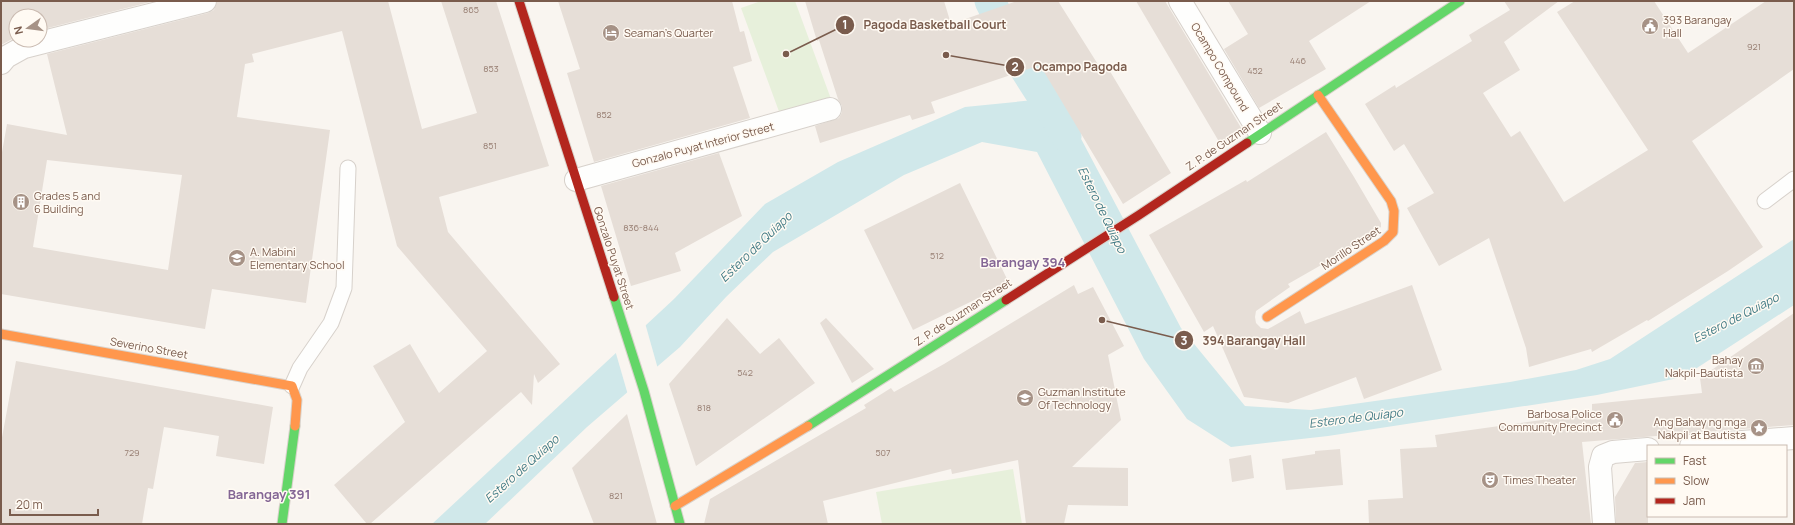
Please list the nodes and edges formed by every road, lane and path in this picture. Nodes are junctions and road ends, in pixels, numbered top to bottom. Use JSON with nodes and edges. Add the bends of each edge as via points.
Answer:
{"nodes":[{"id":1,"x":205,"y":1,"type":"edge"},
{"id":2,"x":519,"y":1,"type":"edge"},
{"id":3,"x":1180,"y":1,"type":"edge"},
{"id":4,"x":1460,"y":1,"type":"edge"},
{"id":5,"x":4,"y":60,"type":"edge"},
{"id":6,"x":1318,"y":95,"type":"junction"},
{"id":7,"x":830,"y":110,"type":"dead end"},
{"id":8,"x":1260,"y":133,"type":"junction"},
{"id":9,"x":348,"y":168,"type":"dead end"},
{"id":10,"x":1794,"y":178,"type":"edge"},
{"id":11,"x":576,"y":180,"type":"junction"},
{"id":12,"x":1765,"y":201,"type":"dead end"},
{"id":13,"x":1267,"y":317,"type":"dead end"},
{"id":14,"x":1,"y":334,"type":"edge"},
{"id":15,"x":292,"y":386,"type":"junction"},
{"id":16,"x":1794,"y":438,"type":"edge"},
{"id":17,"x":1704,"y":445,"type":"edge"},
{"id":18,"x":1647,"y":449,"type":"edge"},
{"id":19,"x":675,"y":506,"type":"junction"},
{"id":20,"x":282,"y":524,"type":"edge"},
{"id":21,"x":680,"y":524,"type":"edge"},
{"id":22,"x":1604,"y":524,"type":"edge"}],
"edges":[{"from":1,"to":5,"type":"street","via":[[24,48]]},
{"from":2,"to":11,"type":"street","name":"Gonzalo Puyat Street"},
{"from":3,"to":8,"type":"street","name":"Ocampo Compound"},
{"from":4,"to":6,"type":"street","name":"Z. P. de Guzman Street"},
{"from":6,"to":8,"type":"street","name":"Z. P. de Guzman Street"},
{"from":6,"to":13,"type":"street","name":"Morillo Street","via":[[1391,201],[1394,211],[1393,232],[1384,242]]},
{"from":7,"to":11,"type":"street","name":"Gonzalo Puyat Interior Street"},
{"from":8,"to":19,"type":"street","name":"Z. P. de Guzman Street","via":[[1139,214],[802,430]]},
{"from":9,"to":15,"type":"lane","via":[[344,288],[331,323],[300,368]]},
{"from":10,"to":12,"type":"lane"},
{"from":11,"to":19,"type":"street","name":"Gonzalo Puyat Street","via":[[644,391]]},
{"from":14,"to":15,"type":"street","name":"Severino Street"},
{"from":15,"to":20,"type":"street","via":[[297,400],[297,415]]},
{"from":16,"to":17,"type":"street"},
{"from":18,"to":22,"type":"street","via":[[1613,452],[1603,456],[1600,467]]},
{"from":19,"to":21,"type":"street","name":"Gonzalo Puyat Street"}]}
